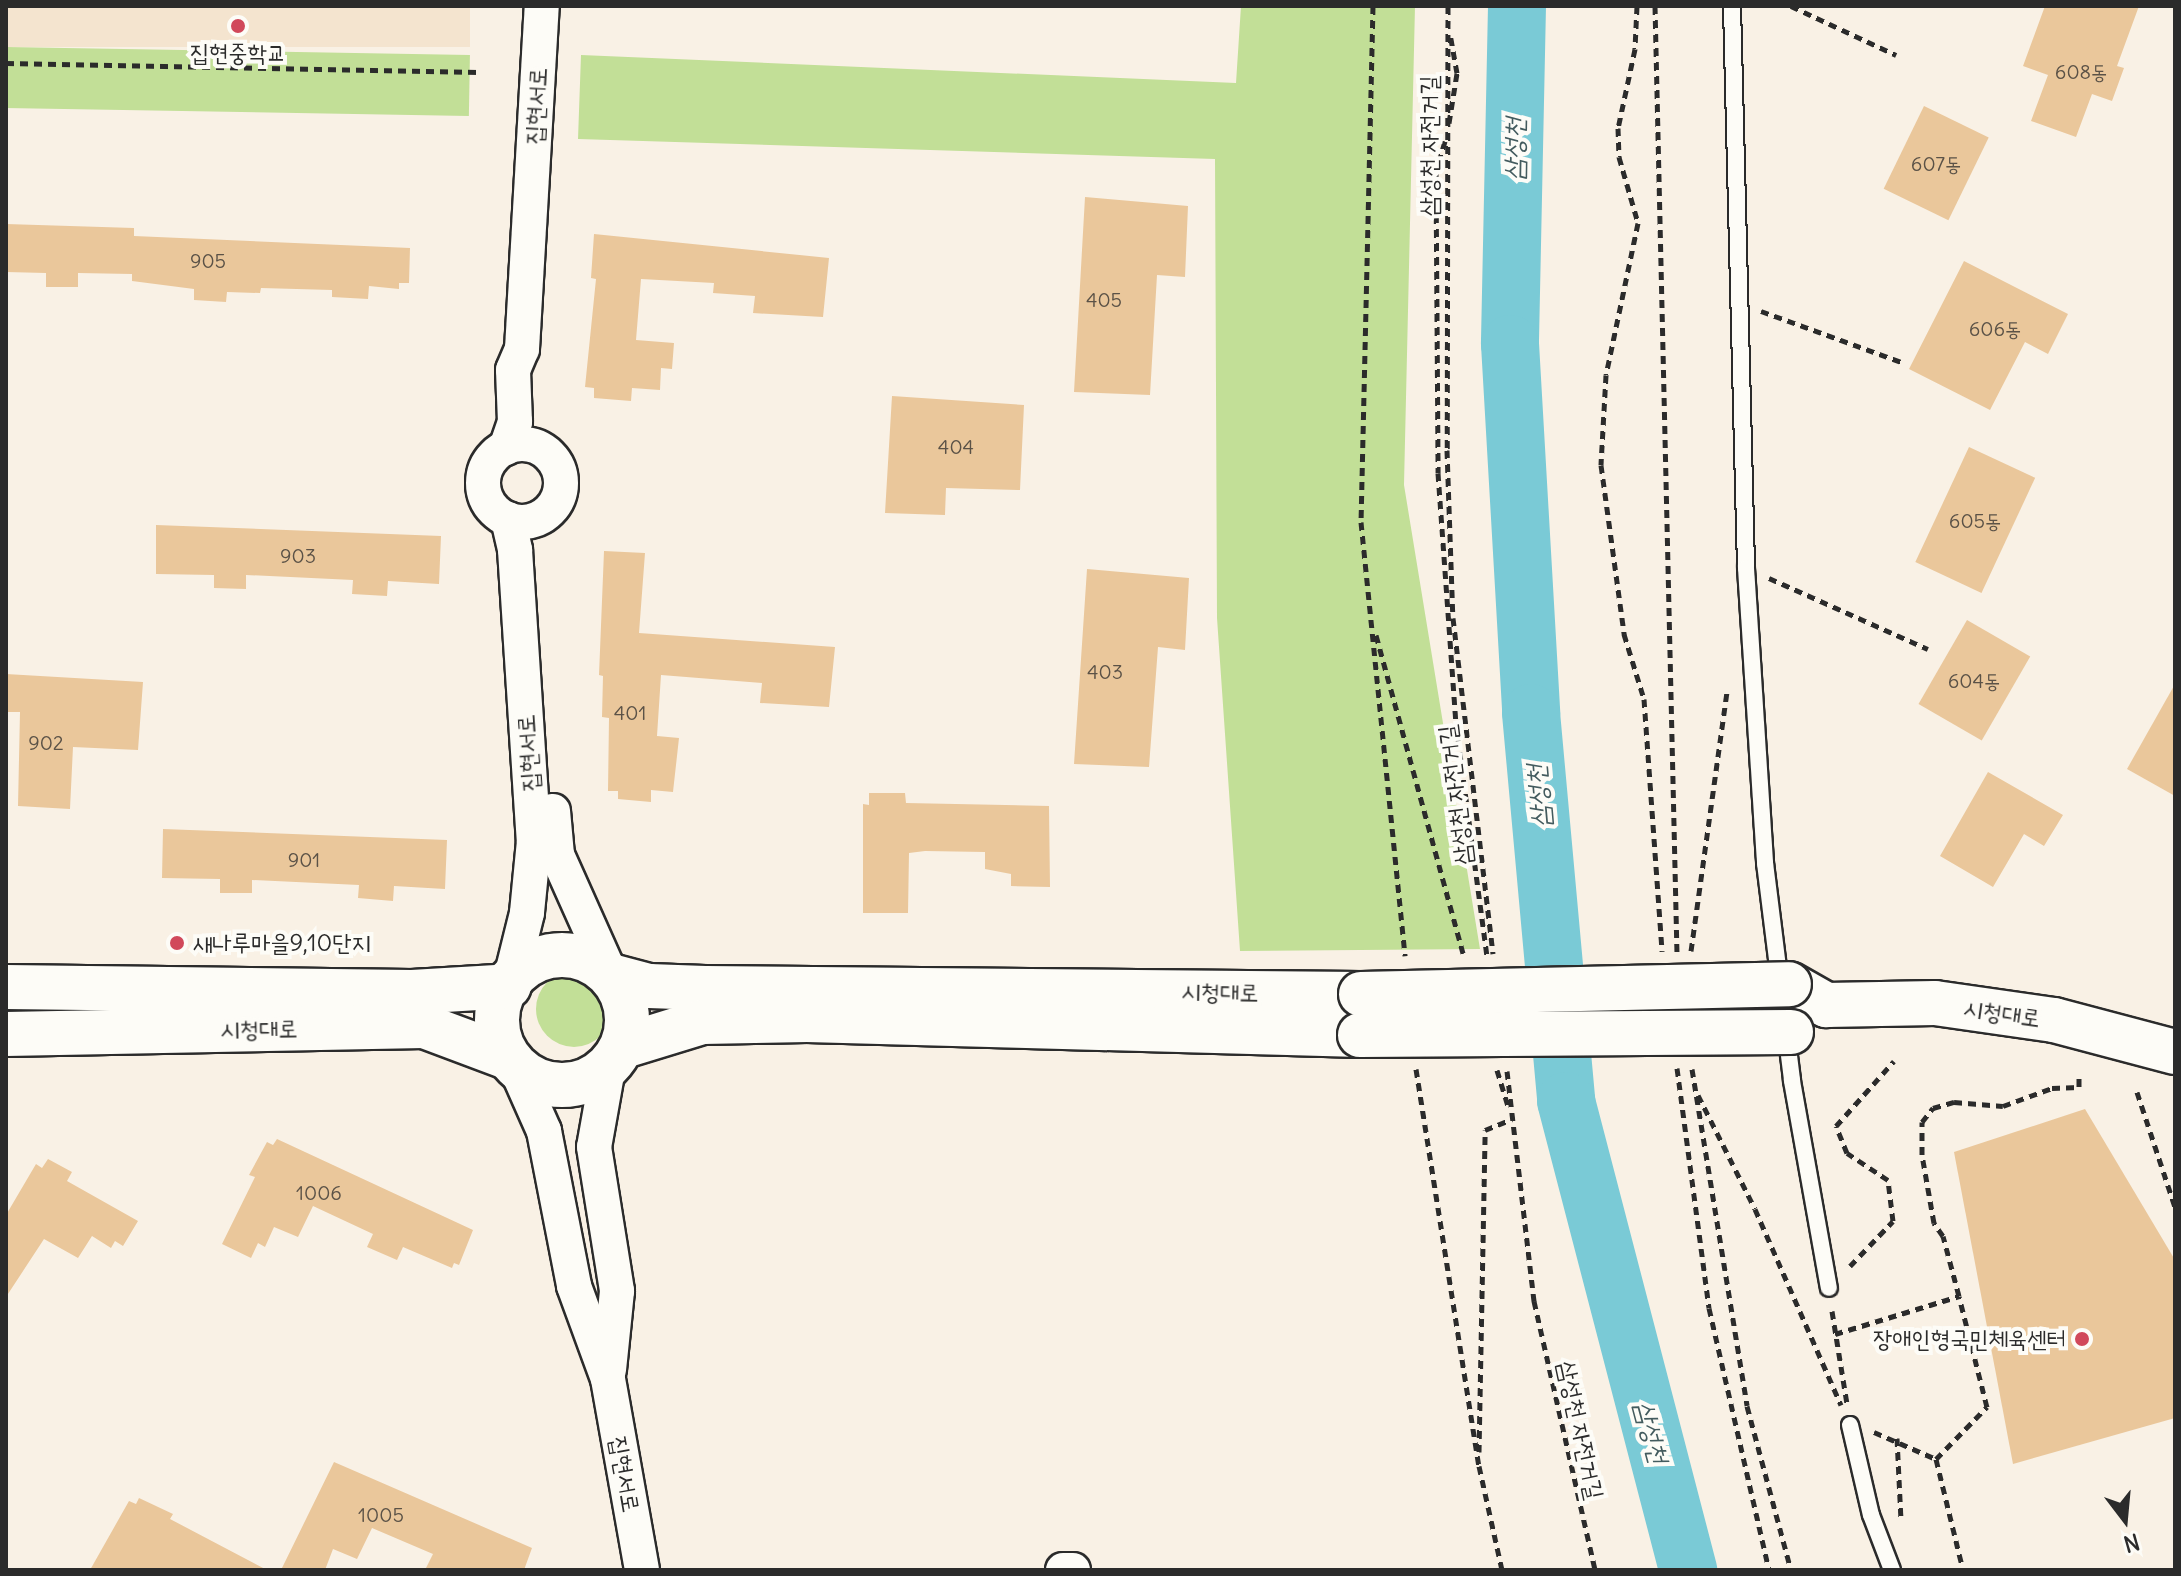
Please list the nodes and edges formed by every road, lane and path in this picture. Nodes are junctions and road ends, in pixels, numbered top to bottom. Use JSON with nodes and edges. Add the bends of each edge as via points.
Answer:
{"nodes":[{"id":1,"x":542,"y":6,"type":"edge"},
{"id":2,"x":1373,"y":6,"type":"edge"},
{"id":3,"x":1448,"y":6,"type":"edge"},
{"id":4,"x":1637,"y":6,"type":"edge"},
{"id":5,"x":1655,"y":6,"type":"edge"},
{"id":6,"x":1732,"y":6,"type":"edge"},
{"id":7,"x":1791,"y":6,"type":"edge"},
{"id":8,"x":1448,"y":22,"type":"junction"},
{"id":9,"x":1896,"y":55,"type":"dead end"},
{"id":10,"x":6,"y":63,"type":"edge"},
{"id":11,"x":479,"y":72,"type":"dead end"},
{"id":12,"x":1447,"y":132,"type":"junction"},
{"id":13,"x":1737,"y":302,"type":"junction"},
{"id":14,"x":522,"y":349,"type":"junction"},
{"id":15,"x":1901,"y":362,"type":"dead end"},
{"id":16,"x":506,"y":448,"type":"junction"},
{"id":17,"x":541,"y":449,"type":"junction"},
{"id":18,"x":521,"y":519,"type":"junction"},
{"id":19,"x":1746,"y":568,"type":"junction"},
{"id":20,"x":1928,"y":649,"type":"dead end"},
{"id":21,"x":1728,"y":687,"type":"dead end"},
{"id":22,"x":1678,"y":960,"type":"dead end"},
{"id":23,"x":1690,"y":960,"type":"dead end"},
{"id":24,"x":1466,"y":966,"type":"dead end"},
{"id":25,"x":1664,"y":968,"type":"dead end"},
{"id":26,"x":611,"y":976,"type":"junction"},
{"id":27,"x":509,"y":986,"type":"junction"},
{"id":28,"x":6,"y":987,"type":"edge"},
{"id":29,"x":1808,"y":994,"type":"junction"},
{"id":30,"x":1360,"y":1015,"type":"junction"},
{"id":31,"x":6,"y":1034,"type":"edge"},
{"id":32,"x":2175,"y":1052,"type":"edge"},
{"id":33,"x":616,"y":1055,"type":"junction"},
{"id":34,"x":1504,"y":1059,"type":"dead end"},
{"id":35,"x":1691,"y":1060,"type":"dead end"},
{"id":36,"x":1676,"y":1061,"type":"dead end"},
{"id":37,"x":1894,"y":1061,"type":"dead end"},
{"id":38,"x":512,"y":1063,"type":"junction"},
{"id":39,"x":1495,"y":1065,"type":"dead end"},
{"id":40,"x":2079,"y":1077,"type":"dead end"},
{"id":41,"x":1694,"y":1087,"type":"junction"},
{"id":42,"x":2137,"y":1092,"type":"dead end"},
{"id":43,"x":1512,"y":1119,"type":"junction"},
{"id":44,"x":2175,"y":1207,"type":"edge"},
{"id":45,"x":1829,"y":1288,"type":"junction"},
{"id":46,"x":1959,"y":1296,"type":"junction"},
{"id":47,"x":1835,"y":1334,"type":"junction"},
{"id":48,"x":608,"y":1379,"type":"junction"},
{"id":49,"x":1850,"y":1425,"type":"junction"},
{"id":50,"x":1897,"y":1438,"type":"junction"},
{"id":51,"x":1936,"y":1459,"type":"junction"},
{"id":52,"x":1901,"y":1526,"type":"dead end"},
{"id":53,"x":642,"y":1570,"type":"edge"},
{"id":54,"x":1063,"y":1570,"type":"edge"},
{"id":55,"x":1073,"y":1570,"type":"edge"},
{"id":56,"x":1502,"y":1570,"type":"edge"},
{"id":57,"x":1595,"y":1570,"type":"edge"},
{"id":58,"x":1769,"y":1570,"type":"edge"},
{"id":59,"x":1791,"y":1570,"type":"edge"},
{"id":60,"x":1892,"y":1570,"type":"edge"},
{"id":61,"x":1963,"y":1570,"type":"edge"}],
"edges":[{"from":1,"to":14,"type":"street","name":"집현서로"},
{"from":2,"to":24,"type":"path","via":[[1361,522],[1371,618]]},
{"from":3,"to":8,"type":"path"},
{"from":4,"to":25,"type":"path","via":[[1635,49],[1618,128],[1619,157],[1638,223],[1606,375],[1601,465],[1624,634],[1644,699]]},
{"from":5,"to":22,"type":"path","via":[[1672,914]]},
{"from":6,"to":13,"type":"lane"},
{"from":7,"to":9,"type":"path"},
{"from":8,"to":12,"type":"path","name":"삼성천 자전거길"},
{"from":8,"to":12,"type":"path","via":[[1457,73]]},
{"from":10,"to":11,"type":"path"},
{"from":12,"to":12,"type":"path","name":"삼성천 자전거길","via":[[1453,618],[1492,968],[1456,724],[1438,473],[1436,173]]},
{"from":13,"to":15,"type":"path"},
{"from":13,"to":19,"type":"lane"},
{"from":14,"to":16,"type":"street","name":"집현서로","via":[[513,370],[515,422]]},
{"from":14,"to":17,"type":"street","name":"집현서로","via":[[534,371],[533,426]]},
{"from":16,"to":17,"type":"street"},
{"from":16,"to":18,"type":"street","via":[[488,464],[484,489],[488,502]]},
{"from":17,"to":18,"type":"street","via":[[557,466],[560,492],[546,514]]},
{"from":18,"to":26,"type":"street","name":"집현서로","via":[[530,553],[557,855]]},
{"from":18,"to":27,"type":"street","name":"집현서로","via":[[515,550],[534,841],[527,913]]},
{"from":19,"to":20,"type":"path"},
{"from":19,"to":45,"type":"lane","via":[[1765,863],[1792,1081]]},
{"from":21,"to":23,"type":"path"},
{"from":26,"to":27,"type":"street","via":[[574,956],[553,956],[533,963]]},
{"from":26,"to":30,"type":"street","name":"시청대로","via":[[649,986]]},
{"from":26,"to":33,"type":"street","via":[[627,1014]]},
{"from":27,"to":28,"type":"street","name":"시청대로","via":[[412,992]]},
{"from":27,"to":38,"type":"street","via":[[500,992],[494,1012],[495,1034]]},
{"from":29,"to":30,"type":"street","name":"시청대로","bridge":true},
{"from":29,"to":30,"type":"street","name":"시청대로","bridge":true,"via":[[1791,1032]]},
{"from":29,"to":32,"type":"street","name":"시청대로","via":[[1935,1003],[2054,1020]]},
{"from":30,"to":33,"type":"street","name":"시청대로","via":[[702,1022]]},
{"from":31,"to":38,"type":"street","name":"시청대로","via":[[424,1026]]},
{"from":33,"to":38,"type":"street","via":[[583,1081],[558,1084]]},
{"from":33,"to":48,"type":"street","name":"집현서로","via":[[594,1147],[617,1291]]},
{"from":34,"to":43,"type":"path","name":"삼성천 자전거길"},
{"from":35,"to":41,"type":"path"},
{"from":36,"to":58,"type":"path","via":[[1709,1308]]},
{"from":37,"to":45,"type":"path","via":[[1836,1126],[1847,1153],[1888,1180],[1893,1221]]},
{"from":38,"to":48,"type":"street","name":"집현서로","via":[[544,1131],[574,1286]]},
{"from":39,"to":43,"type":"path"},
{"from":40,"to":46,"type":"path","via":[[2079,1087],[2052,1088],[2003,1106],[1954,1102],[1933,1108],[1922,1122],[1934,1223],[1943,1236]]},
{"from":41,"to":49,"type":"path","via":[[1755,1209]]},
{"from":41,"to":59,"type":"path","via":[[1747,1406]]},
{"from":42,"to":44,"type":"path"},
{"from":43,"to":56,"type":"path","via":[[1485,1130],[1479,1467]]},
{"from":43,"to":57,"type":"path","name":"삼성천 자전거길","via":[[1534,1301]]},
{"from":45,"to":47,"type":"path"},
{"from":46,"to":47,"type":"path"},
{"from":46,"to":51,"type":"path","via":[[1987,1407]]},
{"from":47,"to":49,"type":"path"},
{"from":48,"to":53,"type":"street","name":"집현서로"},
{"from":49,"to":50,"type":"path"},
{"from":49,"to":60,"type":"lane","via":[[1871,1515]]},
{"from":50,"to":51,"type":"path"},
{"from":50,"to":52,"type":"path"},
{"from":51,"to":61,"type":"path"},
{"from":54,"to":55,"type":"street"}]}
